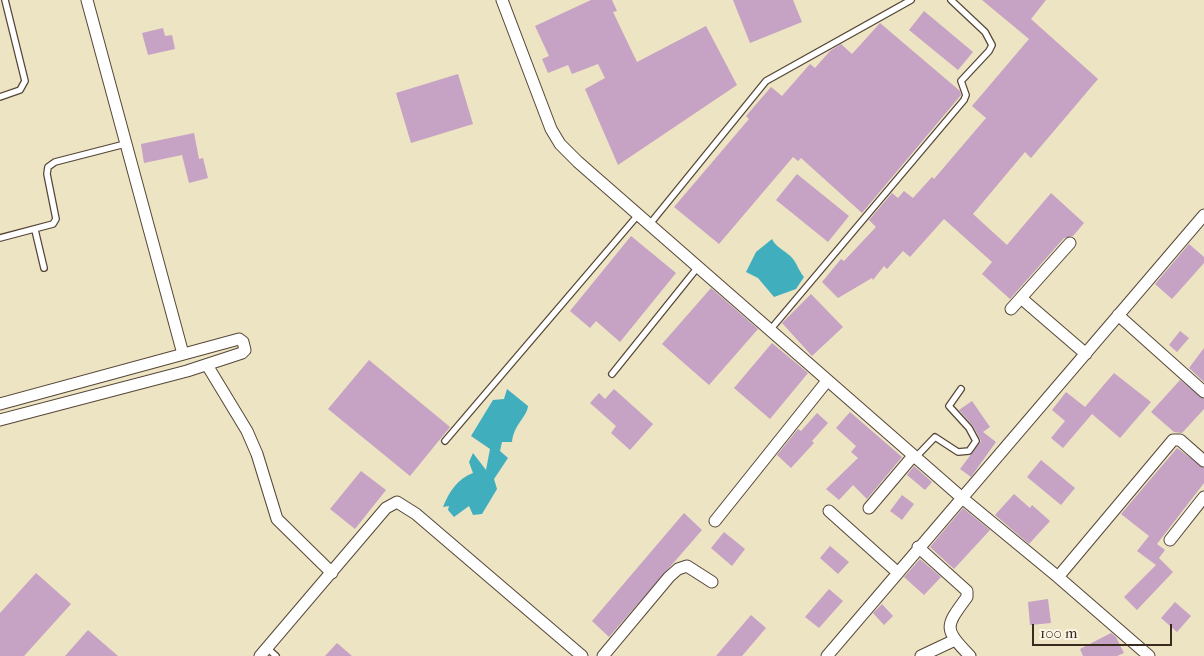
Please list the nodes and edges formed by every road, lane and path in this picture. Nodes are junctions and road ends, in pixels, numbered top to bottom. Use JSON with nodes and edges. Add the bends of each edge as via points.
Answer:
{"nodes":[{"id":1,"x":87,"y":0,"type":"edge"},
{"id":2,"x":502,"y":0,"type":"edge"},
{"id":3,"x":911,"y":0,"type":"edge"},
{"id":4,"x":951,"y":0,"type":"edge"},
{"id":5,"x":3,"y":4,"type":"edge"},
{"id":6,"x":0,"y":97,"type":"edge"},
{"id":7,"x":125,"y":144,"type":"junction"},
{"id":8,"x":1204,"y":214,"type":"edge"},
{"id":9,"x":638,"y":215,"type":"junction"},
{"id":10,"x":649,"y":225,"type":"junction"},
{"id":11,"x":34,"y":230,"type":"junction"},
{"id":12,"x":0,"y":238,"type":"edge"},
{"id":13,"x":1070,"y":243,"type":"dead end"},
{"id":14,"x":698,"y":267,"type":"junction"},
{"id":15,"x":44,"y":268,"type":"dead end"},
{"id":16,"x":1021,"y":298,"type":"junction"},
{"id":17,"x":1011,"y":309,"type":"dead end"},
{"id":18,"x":1118,"y":315,"type":"junction"},
{"id":19,"x":770,"y":330,"type":"junction"},
{"id":20,"x":183,"y":354,"type":"junction"},
{"id":21,"x":1086,"y":354,"type":"junction"},
{"id":22,"x":206,"y":365,"type":"junction"},
{"id":23,"x":612,"y":374,"type":"dead end"},
{"id":24,"x":827,"y":382,"type":"junction"},
{"id":25,"x":961,"y":390,"type":"dead end"},
{"id":26,"x":1204,"y":392,"type":"edge"},
{"id":27,"x":0,"y":404,"type":"edge"},
{"id":28,"x":0,"y":420,"type":"edge"},
{"id":29,"x":445,"y":441,"type":"dead end"},
{"id":30,"x":914,"y":457,"type":"junction"},
{"id":31,"x":1204,"y":461,"type":"edge"},
{"id":32,"x":960,"y":497,"type":"junction"},
{"id":33,"x":1204,"y":497,"type":"edge"},
{"id":34,"x":869,"y":508,"type":"dead end"},
{"id":35,"x":828,"y":512,"type":"dead end"},
{"id":36,"x":715,"y":520,"type":"dead end"},
{"id":37,"x":1170,"y":540,"type":"dead end"},
{"id":38,"x":918,"y":547,"type":"junction"},
{"id":39,"x":897,"y":572,"type":"junction"},
{"id":40,"x":332,"y":573,"type":"junction"},
{"id":41,"x":1058,"y":577,"type":"junction"},
{"id":42,"x":712,"y":582,"type":"dead end"},
{"id":43,"x":955,"y":640,"type":"junction"},
{"id":44,"x":268,"y":653,"type":"edge"},
{"id":45,"x":831,"y":654,"type":"edge"},
{"id":46,"x":582,"y":656,"type":"edge"},
{"id":47,"x":602,"y":656,"type":"edge"},
{"id":48,"x":921,"y":656,"type":"edge"},
{"id":49,"x":970,"y":656,"type":"edge"},
{"id":50,"x":1149,"y":656,"type":"edge"}],
"edges":[{"from":1,"to":7,"type":"street"},
{"from":2,"to":9,"type":"street","via":[[528,73],[560,144]]},
{"from":3,"to":10,"type":"lane","via":[[766,82]]},
{"from":4,"to":19,"type":"lane","via":[[985,32],[992,45],[961,81],[966,95],[964,100]]},
{"from":5,"to":6,"type":"lane","via":[[25,81],[20,90]]},
{"from":7,"to":11,"type":"lane","via":[[51,165],[47,174],[56,219],[50,226]]},
{"from":7,"to":20,"type":"street"},
{"from":8,"to":18,"type":"street"},
{"from":9,"to":10,"type":"street"},
{"from":9,"to":29,"type":"lane"},
{"from":10,"to":14,"type":"street"},
{"from":11,"to":12,"type":"lane"},
{"from":11,"to":15,"type":"lane"},
{"from":13,"to":16,"type":"street"},
{"from":14,"to":19,"type":"street"},
{"from":14,"to":23,"type":"lane"},
{"from":16,"to":17,"type":"street"},
{"from":16,"to":21,"type":"street"},
{"from":18,"to":21,"type":"street"},
{"from":18,"to":26,"type":"street"},
{"from":19,"to":24,"type":"street"},
{"from":20,"to":22,"type":"street","via":[[239,339],[243,342],[246,350],[242,353]]},
{"from":20,"to":27,"type":"street"},
{"from":21,"to":32,"type":"street"},
{"from":22,"to":28,"type":"street"},
{"from":22,"to":40,"type":"street","via":[[250,439],[277,519]]},
{"from":24,"to":30,"type":"street"},
{"from":24,"to":36,"type":"street"},
{"from":25,"to":30,"type":"lane","via":[[949,406],[969,428],[976,440],[974,446],[969,451],[958,452],[935,438]]},
{"from":30,"to":32,"type":"street"},
{"from":30,"to":34,"type":"street"},
{"from":31,"to":41,"type":"street","via":[[1180,440],[1172,440]]},
{"from":32,"to":38,"type":"street"},
{"from":32,"to":41,"type":"street"},
{"from":33,"to":37,"type":"street"},
{"from":35,"to":39,"type":"street"},
{"from":38,"to":39,"type":"street"},
{"from":38,"to":43,"type":"street","via":[[967,591],[967,597],[950,620]]},
{"from":39,"to":45,"type":"street"},
{"from":40,"to":44,"type":"street"},
{"from":40,"to":46,"type":"street","via":[[386,508],[397,502],[416,514]]},
{"from":41,"to":50,"type":"street"},
{"from":42,"to":47,"type":"street","via":[[687,566],[678,569]]},
{"from":43,"to":48,"type":"street"},
{"from":43,"to":49,"type":"street"}]}
